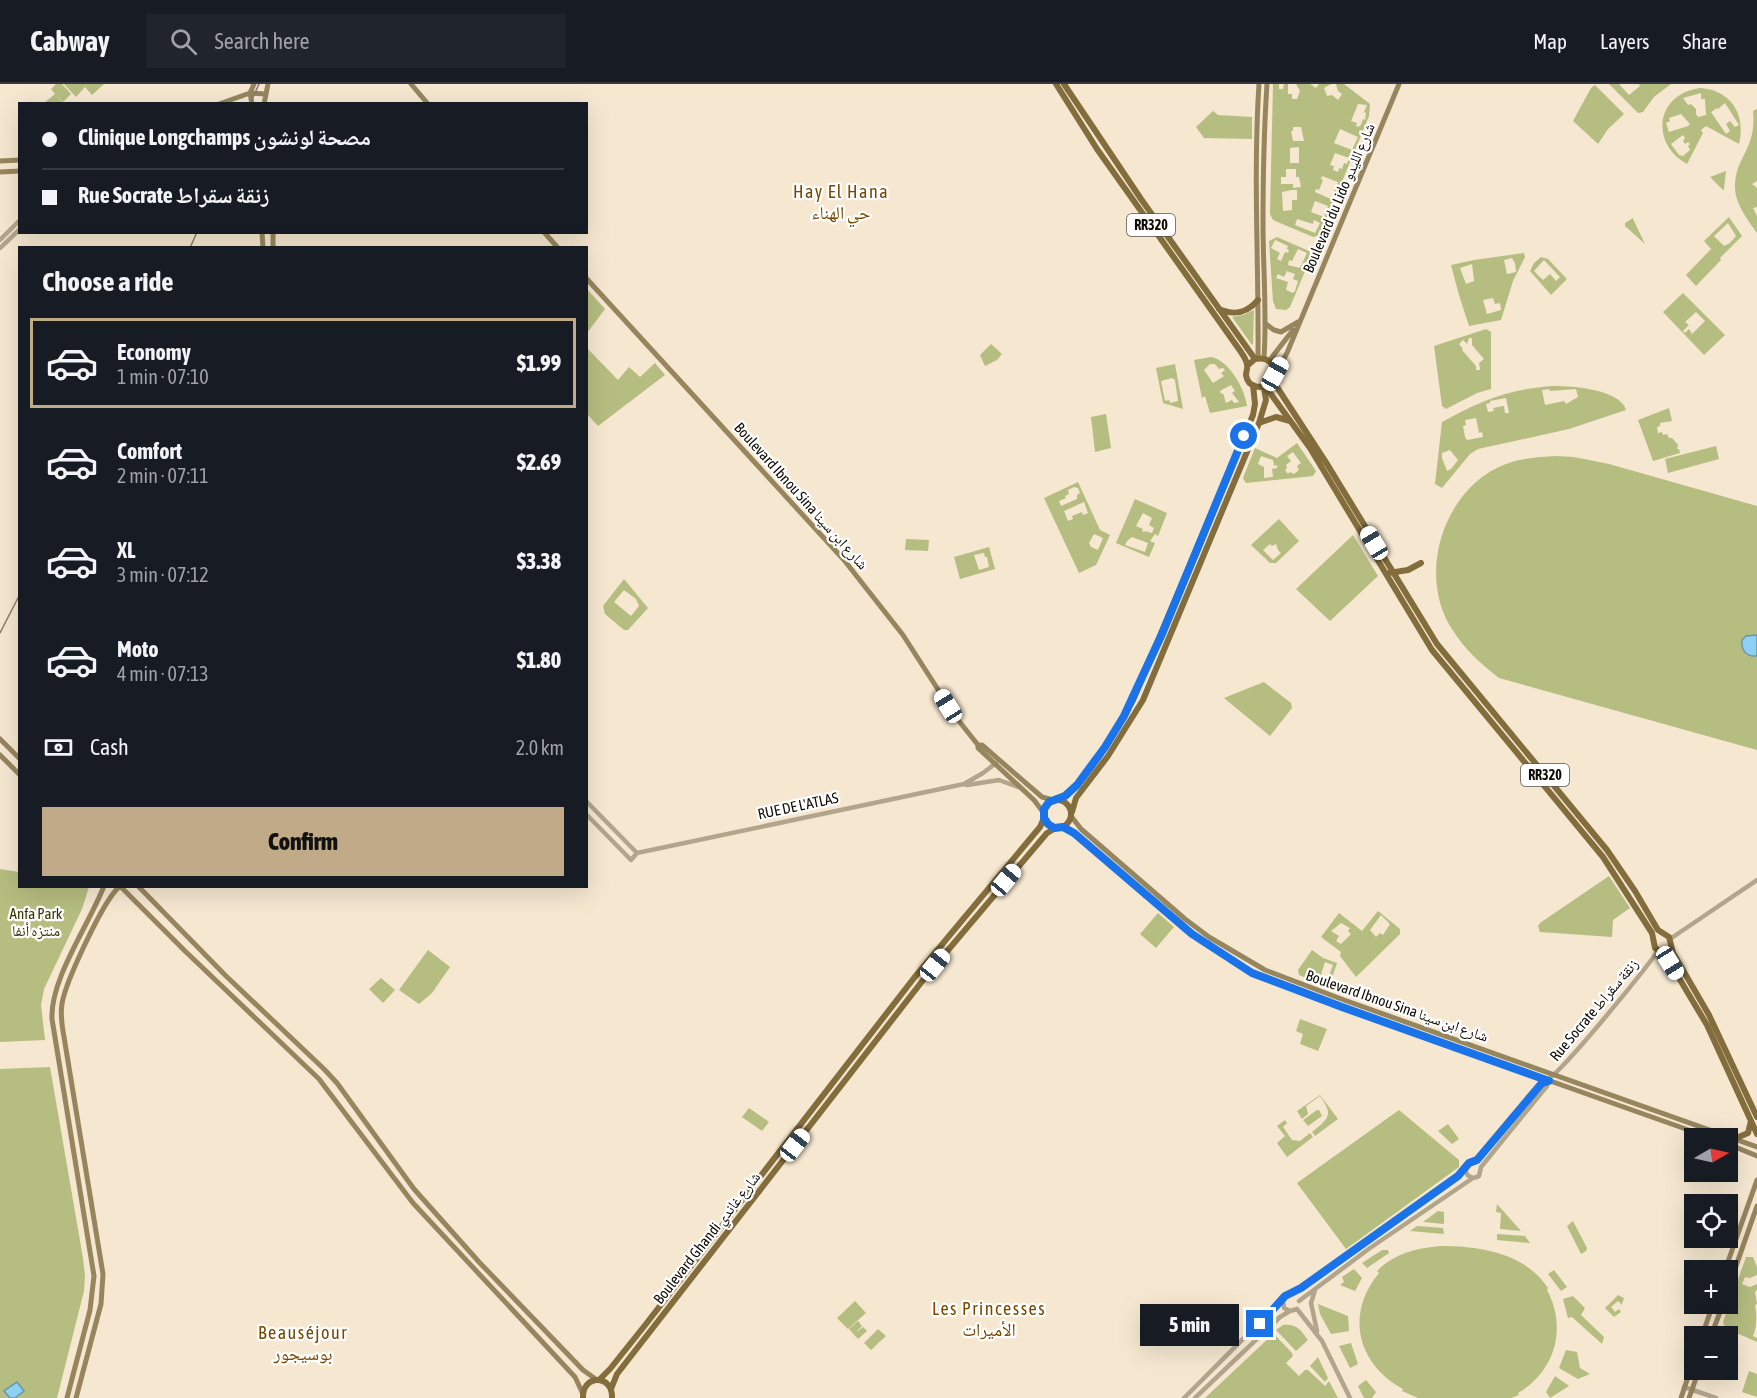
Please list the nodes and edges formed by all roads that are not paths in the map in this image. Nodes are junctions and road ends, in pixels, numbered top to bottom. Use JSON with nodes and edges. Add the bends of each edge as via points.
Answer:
{"nodes":[{"id":1,"x":254,"y":84,"type":"edge"},
{"id":2,"x":268,"y":84,"type":"edge"},
{"id":3,"x":411,"y":84,"type":"edge"},
{"id":4,"x":1056,"y":84,"type":"edge"},
{"id":5,"x":1064,"y":84,"type":"edge"},
{"id":6,"x":1259,"y":84,"type":"edge"},
{"id":7,"x":1267,"y":84,"type":"edge"},
{"id":8,"x":1399,"y":84,"type":"edge"},
{"id":9,"x":250,"y":93,"type":"junction"},
{"id":10,"x":265,"y":94,"type":"junction"},
{"id":11,"x":225,"y":102,"type":"edge"},
{"id":12,"x":252,"y":102,"type":"edge"},
{"id":13,"x":264,"y":102,"type":"edge"},
{"id":14,"x":426,"y":102,"type":"edge"},
{"id":15,"x":18,"y":160,"type":"edge"},
{"id":16,"x":0,"y":161,"type":"edge"},
{"id":17,"x":18,"y":171,"type":"edge"},
{"id":18,"x":0,"y":172,"type":"edge"},
{"id":19,"x":18,"y":222,"type":"edge"},
{"id":20,"x":18,"y":231,"type":"edge"},
{"id":21,"x":546,"y":234,"type":"edge"},
{"id":22,"x":0,"y":240,"type":"edge"},
{"id":23,"x":556,"y":246,"type":"edge"},
{"id":24,"x":0,"y":248,"type":"edge"},
{"id":25,"x":588,"y":281,"type":"edge"},
{"id":26,"x":1258,"y":300,"type":"junction"},
{"id":27,"x":1218,"y":309,"type":"junction"},
{"id":28,"x":1299,"y":321,"type":"junction"},
{"id":29,"x":1266,"y":324,"type":"junction"},
{"id":30,"x":1262,"y":359,"type":"junction"},
{"id":31,"x":1248,"y":365,"type":"junction"},
{"id":32,"x":1274,"y":378,"type":"junction"},
{"id":33,"x":1253,"y":385,"type":"junction"},
{"id":34,"x":1264,"y":387,"type":"junction"},
{"id":35,"x":1292,"y":422,"type":"junction"},
{"id":36,"x":1259,"y":423,"type":"junction"},
{"id":37,"x":1421,"y":562,"type":"dead end"},
{"id":38,"x":1388,"y":573,"type":"junction"},
{"id":39,"x":0,"y":739,"type":"edge"},
{"id":40,"x":0,"y":755,"type":"edge"},
{"id":41,"x":18,"y":757,"type":"edge"},
{"id":42,"x":996,"y":763,"type":"junction"},
{"id":43,"x":18,"y":773,"type":"edge"},
{"id":44,"x":964,"y":784,"type":"junction"},
{"id":45,"x":1023,"y":789,"type":"junction"},
{"id":46,"x":1055,"y":800,"type":"junction"},
{"id":47,"x":588,"y":803,"type":"edge"},
{"id":48,"x":1071,"y":814,"type":"junction"},
{"id":49,"x":1044,"y":815,"type":"junction"},
{"id":50,"x":588,"y":816,"type":"edge"},
{"id":51,"x":1059,"y":827,"type":"junction"},
{"id":52,"x":637,"y":853,"type":"junction"},
{"id":53,"x":1757,"y":880,"type":"edge"},
{"id":54,"x":103,"y":888,"type":"edge"},
{"id":55,"x":119,"y":888,"type":"edge"},
{"id":56,"x":121,"y":888,"type":"edge"},
{"id":57,"x":140,"y":888,"type":"edge"},
{"id":58,"x":1664,"y":934,"type":"junction"},
{"id":59,"x":1654,"y":940,"type":"junction"},
{"id":60,"x":1671,"y":943,"type":"junction"},
{"id":61,"x":1660,"y":952,"type":"junction"},
{"id":62,"x":1555,"y":1074,"type":"junction"},
{"id":63,"x":1548,"y":1082,"type":"junction"},
{"id":64,"x":1755,"y":1117,"type":"edge"},
{"id":65,"x":1706,"y":1128,"type":"edge"},
{"id":66,"x":1684,"y":1129,"type":"edge"},
{"id":67,"x":1757,"y":1134,"type":"edge"},
{"id":68,"x":1738,"y":1137,"type":"edge"},
{"id":69,"x":1738,"y":1140,"type":"edge"},
{"id":70,"x":1757,"y":1147,"type":"edge"},
{"id":71,"x":1738,"y":1148,"type":"edge"},
{"id":72,"x":1757,"y":1156,"type":"edge"},
{"id":73,"x":1474,"y":1162,"type":"junction"},
{"id":74,"x":1466,"y":1167,"type":"junction"},
{"id":75,"x":1481,"y":1167,"type":"junction"},
{"id":76,"x":1473,"y":1178,"type":"junction"},
{"id":77,"x":1757,"y":1180,"type":"edge"},
{"id":78,"x":1757,"y":1206,"type":"edge"},
{"id":79,"x":1390,"y":1224,"type":"junction"},
{"id":80,"x":1395,"y":1231,"type":"junction"},
{"id":81,"x":1729,"y":1260,"type":"edge"},
{"id":82,"x":1738,"y":1260,"type":"edge"},
{"id":83,"x":1316,"y":1288,"type":"junction"},
{"id":84,"x":1291,"y":1294,"type":"junction"},
{"id":85,"x":1283,"y":1299,"type":"junction"},
{"id":86,"x":1299,"y":1301,"type":"junction"},
{"id":87,"x":1297,"y":1309,"type":"junction"},
{"id":88,"x":1290,"y":1311,"type":"junction"},
{"id":89,"x":1319,"y":1336,"type":"junction"},
{"id":90,"x":598,"y":1380,"type":"junction"},
{"id":91,"x":1686,"y":1380,"type":"edge"},
{"id":92,"x":1696,"y":1380,"type":"edge"},
{"id":93,"x":1684,"y":1387,"type":"junction"},
{"id":94,"x":611,"y":1389,"type":"junction"},
{"id":95,"x":1692,"y":1390,"type":"junction"},
{"id":96,"x":583,"y":1396,"type":"edge"},
{"id":97,"x":67,"y":1398,"type":"edge"},
{"id":98,"x":76,"y":1398,"type":"edge"},
{"id":99,"x":612,"y":1398,"type":"edge"},
{"id":100,"x":1184,"y":1398,"type":"edge"},
{"id":101,"x":1195,"y":1398,"type":"edge"},
{"id":102,"x":1350,"y":1398,"type":"edge"},
{"id":103,"x":1681,"y":1398,"type":"edge"},
{"id":104,"x":1689,"y":1398,"type":"edge"},
{"id":105,"x":1716,"y":1398,"type":"edge"}],
"edges":[{"from":1,"to":9,"type":"main road"},
{"from":2,"to":10,"type":"main road"},
{"from":3,"to":14,"type":"main road"},
{"from":4,"to":31,"type":"main road","number":"RR320"},
{"from":5,"to":27,"type":"main road","number":"RR320"},
{"from":6,"to":26,"type":"main road"},
{"from":7,"to":29,"type":"main road","via":[[1263,225]]},
{"from":8,"to":28,"type":"main road","name":"Boulevard du Lido شارع الليدو"},
{"from":9,"to":10,"type":"main road"},
{"from":9,"to":11,"type":"main road"},
{"from":9,"to":12,"type":"main road"},
{"from":10,"to":13,"type":"main road"},
{"from":15,"to":16,"type":"main road"},
{"from":17,"to":18,"type":"main road"},
{"from":19,"to":22,"type":"street"},
{"from":20,"to":24,"type":"street"},
{"from":21,"to":23,"type":"main road"},
{"from":25,"to":42,"type":"main road","name":"Boulevard Ibnou Sina شارع ابن سينا","via":[[850,568],[909,643],[955,716]]},
{"from":26,"to":27,"type":"main road","via":[[1241,313]]},
{"from":26,"to":30,"type":"main road"},
{"from":27,"to":30,"type":"main road","number":"RR320"},
{"from":28,"to":29,"type":"main road","via":[[1281,332]]},
{"from":28,"to":30,"type":"main road","name":"Boulevard du Lido شارع الليدو"},
{"from":28,"to":32,"type":"main road","name":"Boulevard du Lido شارع الليدو"},
{"from":29,"to":30,"type":"main road"},
{"from":30,"to":31,"type":"main road"},
{"from":30,"to":32,"type":"main road","number":"RR320","via":[[1274,367]]},
{"from":31,"to":33,"type":"main road","number":"RR320","via":[[1246,374]]},
{"from":32,"to":34,"type":"main road"},
{"from":32,"to":38,"type":"main road","number":"RR320"},
{"from":33,"to":34,"type":"main road"},
{"from":33,"to":46,"type":"main road","via":[[1253,415],[1136,691],[1091,767],[1070,793]]},
{"from":34,"to":35,"type":"main road","number":"RR320"},
{"from":34,"to":36,"type":"main road","via":[[1266,400]]},
{"from":35,"to":36,"type":"main road","via":[[1275,417]]},
{"from":35,"to":38,"type":"main road","number":"RR320"},
{"from":36,"to":48,"type":"main road","via":[[1143,700],[1076,798]]},
{"from":37,"to":38,"type":"main road","via":[[1408,570]]},
{"from":38,"to":58,"type":"main road","number":"RR320","via":[[1437,644],[1607,850]]},
{"from":38,"to":59,"type":"main road","number":"RR320","via":[[1432,650],[1603,856]]},
{"from":39,"to":41,"type":"main road"},
{"from":40,"to":43,"type":"main road"},
{"from":42,"to":44,"type":"street","name":"RUE DE L'ATLAS"},
{"from":42,"to":45,"type":"main road","name":"Boulevard Ibnou Sina شارع ابن سينا"},
{"from":42,"to":46,"type":"main road","name":"Boulevard Ibnou Sina شارع ابن سينا","via":[[1042,797]]},
{"from":44,"to":45,"type":"street","name":"RUE DE L'ATLAS","via":[[999,780]]},
{"from":44,"to":52,"type":"street","name":"RUE DE L'ATLAS"},
{"from":45,"to":49,"type":"main road","name":"Boulevard Ibnou Sina شارع ابن سينا"},
{"from":46,"to":48,"type":"main road","via":[[1066,803]]},
{"from":46,"to":49,"type":"main road","via":[[1047,804]]},
{"from":47,"to":52,"type":"street"},
{"from":48,"to":51,"type":"main road","via":[[1069,822]]},
{"from":48,"to":62,"type":"main road","name":"Boulevard Ibnou Sina شارع ابن سينا","via":[[1081,829],[1185,919],[1265,970]]},
{"from":49,"to":51,"type":"main road","via":[[1048,824]]},
{"from":49,"to":90,"type":"main road","name":"Boulevard Ghandi شارع غاندي","via":[[1040,827],[921,970],[646,1324]]},
{"from":50,"to":52,"type":"street","via":[[631,860]]},
{"from":51,"to":63,"type":"main road","name":"Boulevard Ibnou Sina شارع ابن سينا","via":[[1076,834],[1198,939],[1252,973]]},
{"from":51,"to":94,"type":"main road","name":"Boulevard Ghandi شارع غاندي","via":[[1047,833],[927,975],[617,1374]]},
{"from":53,"to":60,"type":"street"},
{"from":54,"to":97,"type":"main road","via":[[56,988],[52,1006],[94,1276],[90,1310]]},
{"from":55,"to":98,"type":"main road","via":[[106,904],[61,1006],[103,1281]]},
{"from":56,"to":96,"type":"main road","via":[[319,1079],[413,1203],[575,1377]]},
{"from":57,"to":90,"type":"main road","via":[[324,1069],[414,1189],[580,1367]]},
{"from":58,"to":59,"type":"main road"},
{"from":58,"to":60,"type":"main road","number":"RR320"},
{"from":59,"to":61,"type":"main road","number":"RR320"},
{"from":60,"to":61,"type":"main road","via":[[1667,951]]},
{"from":60,"to":64,"type":"main road","number":"RR320","via":[[1675,957],[1714,1024]]},
{"from":61,"to":62,"type":"street","name":"Rue Socrate زنقة سقراط"},
{"from":61,"to":64,"type":"main road","number":"RR320","via":[[1707,1026]]},
{"from":62,"to":63,"type":"street","name":"Rue Socrate زنقة سقراط"},
{"from":62,"to":65,"type":"main road","name":"Boulevard Ibnou Sina شارع ابن سينا"},
{"from":63,"to":66,"type":"main road","name":"Boulevard Ibnou Sina شارع ابن سينا"},
{"from":63,"to":73,"type":"street","name":"Rue Socrate زنقة سقراط","via":[[1542,1083]]},
{"from":63,"to":75,"type":"street","name":"Rue Socrate زنقة سقراط"},
{"from":64,"to":67,"type":"main road","number":"RR320"},
{"from":64,"to":68,"type":"main road","via":[[1748,1133]]},
{"from":69,"to":70,"type":"main road","name":"Boulevard Ibnou Sina شارع ابن سينا"},
{"from":71,"to":72,"type":"main road"},
{"from":73,"to":74,"type":"street"},
{"from":73,"to":75,"type":"street"},
{"from":74,"to":76,"type":"street"},
{"from":74,"to":79,"type":"street"},
{"from":75,"to":76,"type":"street","via":[[1480,1175]]},
{"from":76,"to":80,"type":"street"},
{"from":77,"to":81,"type":"main road"},
{"from":78,"to":82,"type":"main road"},
{"from":79,"to":80,"type":"street"},
{"from":79,"to":84,"type":"street"},
{"from":80,"to":83,"type":"street"},
{"from":83,"to":86,"type":"street"},
{"from":83,"to":89,"type":"street","via":[[1311,1303]]},
{"from":84,"to":85,"type":"street"},
{"from":84,"to":86,"type":"street"},
{"from":85,"to":88,"type":"street","via":[[1284,1308]]},
{"from":85,"to":100,"type":"street"},
{"from":86,"to":87,"type":"street"},
{"from":87,"to":88,"type":"street"},
{"from":87,"to":89,"type":"street"},
{"from":88,"to":101,"type":"street"},
{"from":89,"to":102,"type":"street"},
{"from":90,"to":94,"type":"main road"},
{"from":90,"to":96,"type":"main road","name":"Boulevard Ghandi شارع غاندي","via":[[587,1384]]},
{"from":91,"to":93,"type":"main road"},
{"from":92,"to":95,"type":"main road"},
{"from":93,"to":95,"type":"street"},
{"from":93,"to":103,"type":"main road"},
{"from":94,"to":99,"type":"main road"},
{"from":95,"to":104,"type":"main road"},
{"from":95,"to":105,"type":"street"}]}
